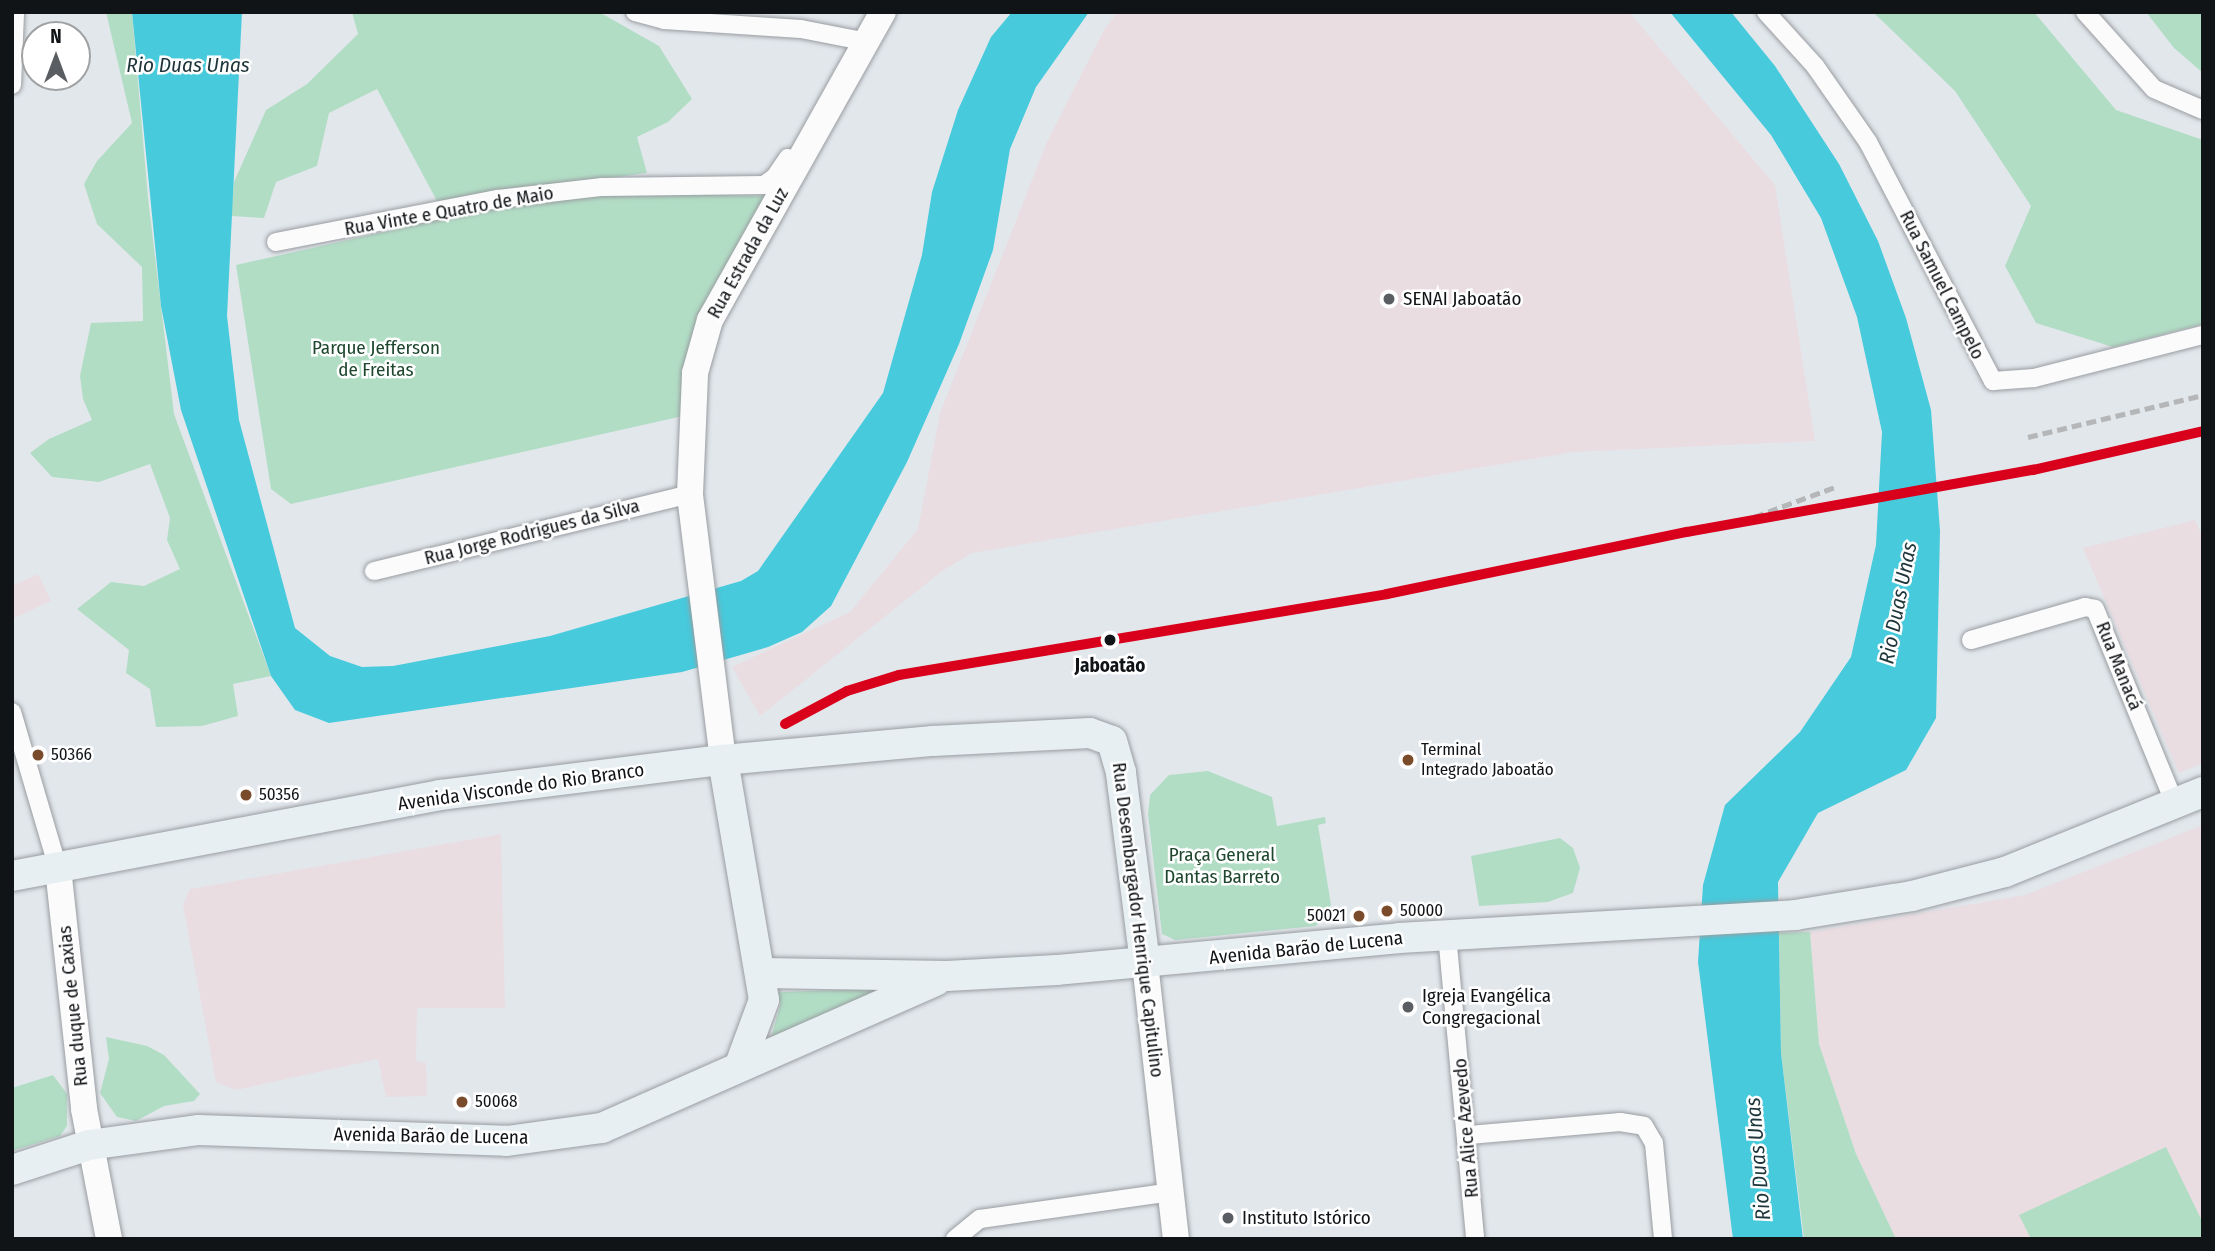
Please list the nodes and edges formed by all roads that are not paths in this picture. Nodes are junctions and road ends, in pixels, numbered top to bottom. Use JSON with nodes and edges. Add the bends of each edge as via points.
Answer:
{"nodes":[{"id":1,"x":15,"y":12,"type":"edge"},
{"id":2,"x":635,"y":12,"type":"edge"},
{"id":3,"x":883,"y":12,"type":"edge"},
{"id":4,"x":1766,"y":12,"type":"edge"},
{"id":5,"x":2085,"y":12,"type":"edge"},
{"id":6,"x":868,"y":42,"type":"junction"},
{"id":7,"x":12,"y":85,"type":"edge"},
{"id":8,"x":2203,"y":110,"type":"edge"},
{"id":9,"x":811,"y":141,"type":"junction"},
{"id":10,"x":276,"y":243,"type":"dead end"},
{"id":11,"x":2203,"y":335,"type":"edge"},
{"id":12,"x":690,"y":494,"type":"junction"},
{"id":13,"x":374,"y":571,"type":"dead end"},
{"id":14,"x":1971,"y":640,"type":"dead end"},
{"id":15,"x":12,"y":712,"type":"edge"},
{"id":16,"x":723,"y":760,"type":"junction"},
{"id":17,"x":2203,"y":792,"type":"edge"},
{"id":18,"x":2175,"y":804,"type":"junction"},
{"id":19,"x":12,"y":862,"type":"edge"},
{"id":20,"x":52,"y":869,"type":"junction"},
{"id":21,"x":12,"y":876,"type":"edge"},
{"id":22,"x":1447,"y":935,"type":"junction"},
{"id":23,"x":1145,"y":963,"type":"junction"},
{"id":24,"x":762,"y":973,"type":"junction"},
{"id":25,"x":947,"y":976,"type":"junction"},
{"id":26,"x":740,"y":1065,"type":"junction"},
{"id":27,"x":1469,"y":1135,"type":"junction"},
{"id":28,"x":89,"y":1145,"type":"junction"},
{"id":29,"x":12,"y":1170,"type":"edge"},
{"id":30,"x":1171,"y":1192,"type":"junction"},
{"id":31,"x":109,"y":1239,"type":"edge"},
{"id":32,"x":955,"y":1239,"type":"edge"},
{"id":33,"x":1176,"y":1239,"type":"edge"},
{"id":34,"x":1475,"y":1239,"type":"edge"},
{"id":35,"x":1663,"y":1239,"type":"edge"}],
"edges":[{"from":1,"to":7,"type":"street"},
{"from":2,"to":6,"type":"street","via":[[664,20],[801,29]]},
{"from":3,"to":6,"type":"main road","name":"Rua Estrada da Luz"},
{"from":4,"to":11,"type":"street","name":"Rua Samuel Campelo","via":[[1815,66],[1868,142],[1993,381],[2034,378]]},
{"from":5,"to":8,"type":"street","via":[[2154,89]]},
{"from":6,"to":9,"type":"main road","name":"Rua Estrada da Luz"},
{"from":9,"to":10,"type":"street","name":"Rua Vinte e Quatro de Maio","via":[[796,145],[775,177],[764,185],[602,187],[498,199]]},
{"from":9,"to":12,"type":"main road","name":"Rua Estrada da Luz","via":[[710,320],[691,402]]},
{"from":12,"to":13,"type":"street","name":"Rua Jorge Rodrigues da Silva"},
{"from":12,"to":16,"type":"main road","name":"Rua Estrada da Luz"},
{"from":14,"to":18,"type":"street","name":"Rua Manacá","via":[[2085,607],[2095,609]]},
{"from":15,"to":20,"type":"street"},
{"from":16,"to":20,"type":"main road","name":"Avenida Visconde do Rio Branco","via":[[426,798]]},
{"from":16,"to":23,"type":"main road","name":"Rua Desembargador Henrique Capitulino","via":[[1077,732],[1105,737],[1112,741],[1121,773]]},
{"from":16,"to":24,"type":"main road"},
{"from":17,"to":18,"type":"main road","name":"Avenida Barão de Lucena"},
{"from":18,"to":22,"type":"main road","name":"Avenida Barão de Lucena","via":[[2005,872],[1912,896],[1795,915]]},
{"from":19,"to":20,"type":"street"},
{"from":20,"to":21,"type":"main road","name":"Avenida Visconde do Rio Branco"},
{"from":20,"to":28,"type":"main road","name":"Rua duque de Caxias"},
{"from":22,"to":23,"type":"main road","name":"Avenida Barão de Lucena"},
{"from":22,"to":27,"type":"street","name":"Rua Alice Azevedo"},
{"from":23,"to":25,"type":"main road","name":"Avenida Barão de Lucena"},
{"from":23,"to":30,"type":"main road","name":"Rua Desembargador Henrique Capitulino"},
{"from":24,"to":25,"type":"main road","name":"Avenida Barão de Lucena"},
{"from":24,"to":26,"type":"main road","via":[[762,1014]]},
{"from":25,"to":26,"type":"main road","name":"Avenida Barão de Lucena"},
{"from":26,"to":28,"type":"main road","name":"Avenida Barão de Lucena","via":[[630,1118],[554,1138],[507,1141],[199,1130]]},
{"from":27,"to":34,"type":"street","name":"Rua Alice Azevedo"},
{"from":27,"to":35,"type":"street","via":[[1620,1122],[1644,1126],[1654,1143]]},
{"from":28,"to":29,"type":"main road","name":"Avenida Barão de Lucena"},
{"from":28,"to":31,"type":"main road"},
{"from":30,"to":32,"type":"street","via":[[980,1219]]},
{"from":30,"to":33,"type":"main road","name":"Rua Desembargador Henrique Capitulino"}]}
